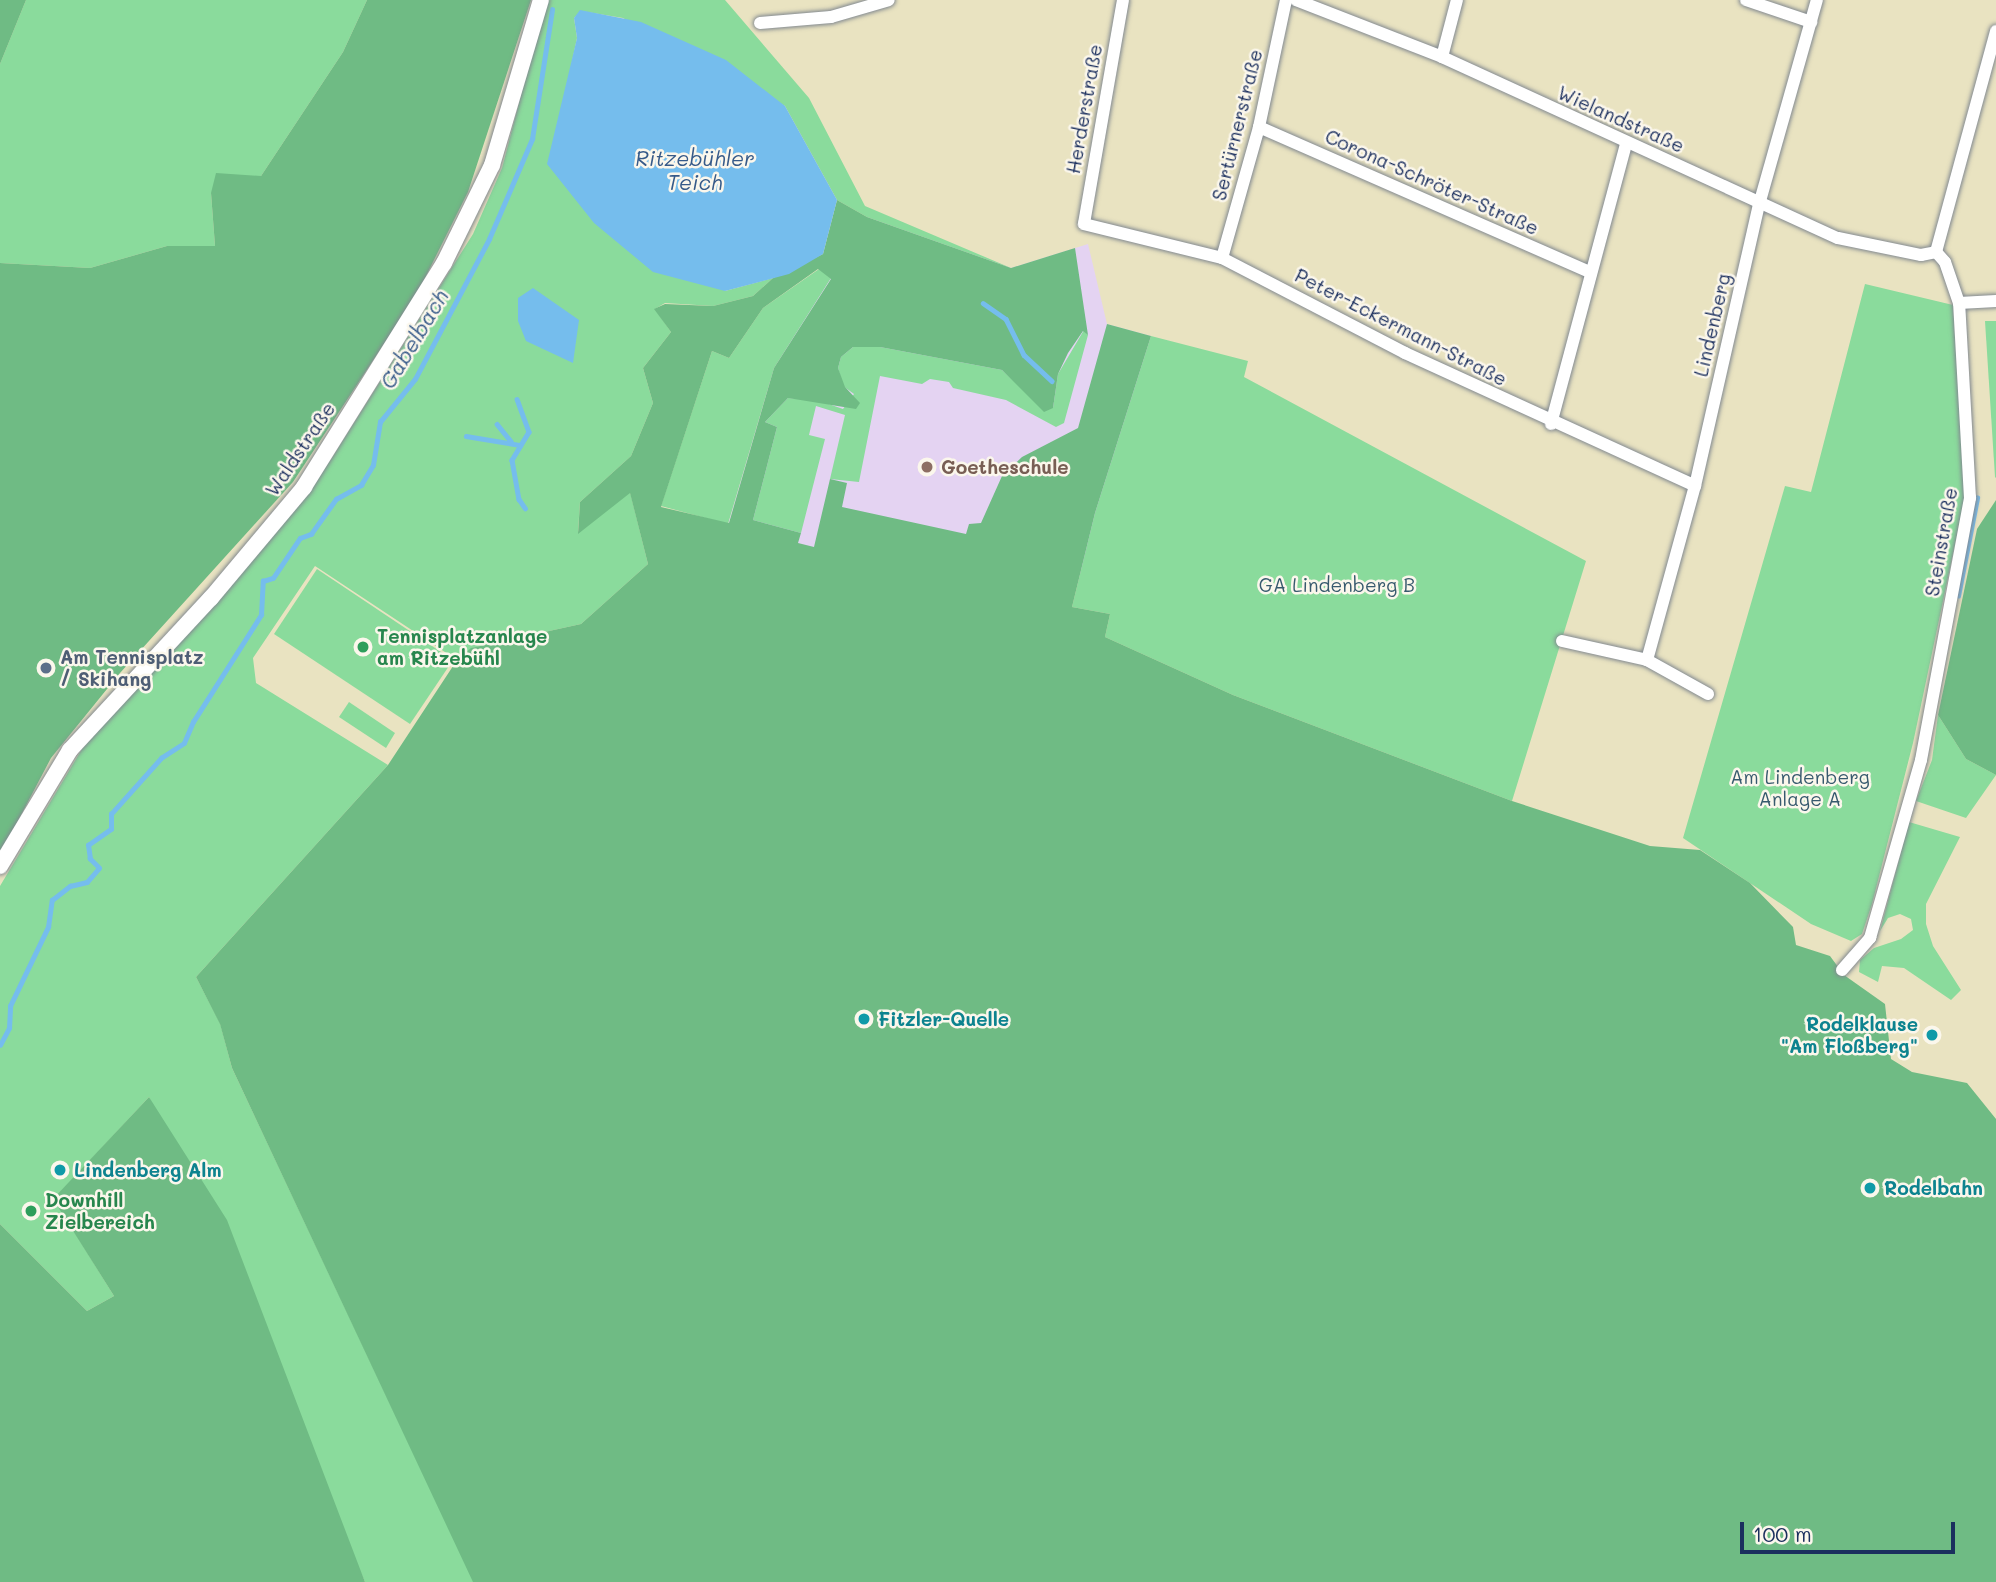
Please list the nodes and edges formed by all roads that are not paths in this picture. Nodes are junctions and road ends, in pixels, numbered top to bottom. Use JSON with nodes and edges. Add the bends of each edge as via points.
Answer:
{"nodes":[{"id":1,"x":541,"y":0,"type":"edge"},
{"id":2,"x":889,"y":0,"type":"edge"},
{"id":3,"x":1123,"y":0,"type":"edge"},
{"id":4,"x":1286,"y":0,"type":"edge"},
{"id":5,"x":1296,"y":0,"type":"edge"},
{"id":6,"x":1457,"y":0,"type":"edge"},
{"id":7,"x":1746,"y":0,"type":"edge"},
{"id":8,"x":1817,"y":0,"type":"edge"},
{"id":9,"x":1811,"y":22,"type":"junction"},
{"id":10,"x":760,"y":23,"type":"dead end"},
{"id":11,"x":1996,"y":31,"type":"edge"},
{"id":12,"x":1442,"y":57,"type":"junction"},
{"id":13,"x":1259,"y":127,"type":"junction"},
{"id":14,"x":1626,"y":144,"type":"junction"},
{"id":15,"x":1760,"y":201,"type":"junction"},
{"id":16,"x":1084,"y":224,"type":"joint"},
{"id":17,"x":1936,"y":252,"type":"junction"},
{"id":18,"x":1222,"y":258,"type":"junction"},
{"id":19,"x":1590,"y":272,"type":"junction"},
{"id":20,"x":1996,"y":301,"type":"edge"},
{"id":21,"x":1959,"y":303,"type":"junction"},
{"id":22,"x":1551,"y":424,"type":"junction"},
{"id":23,"x":1695,"y":486,"type":"junction"},
{"id":24,"x":1562,"y":641,"type":"dead end"},
{"id":25,"x":1647,"y":660,"type":"junction"},
{"id":26,"x":1708,"y":694,"type":"dead end"},
{"id":27,"x":0,"y":866,"type":"edge"},
{"id":28,"x":1842,"y":970,"type":"dead end"}],
"edges":[{"from":1,"to":27,"type":"street","name":"Waldstraße","via":[[492,165],[444,263],[304,487],[211,598],[70,750]]},
{"from":2,"to":10,"type":"street","via":[[831,17]]},
{"from":3,"to":16,"type":"street","name":"Herderstraße"},
{"from":4,"to":13,"type":"street","name":"Sertürnerstraße"},
{"from":5,"to":12,"type":"street","name":"Wielandstraße"},
{"from":6,"to":12,"type":"street"},
{"from":7,"to":9,"type":"street"},
{"from":8,"to":9,"type":"street","name":"Lindenberg"},
{"from":9,"to":15,"type":"street","name":"Lindenberg"},
{"from":11,"to":17,"type":"street"},
{"from":12,"to":14,"type":"street","name":"Wielandstraße"},
{"from":13,"to":18,"type":"street","name":"Sertürnerstraße"},
{"from":13,"to":19,"type":"street","name":"Corona-Schröter-Straße"},
{"from":14,"to":15,"type":"street","name":"Wielandstraße"},
{"from":14,"to":19,"type":"street"},
{"from":15,"to":17,"type":"street","name":"Wielandstraße","via":[[1838,238],[1921,255]]},
{"from":15,"to":23,"type":"street","name":"Lindenberg"},
{"from":16,"to":18,"type":"street","name":"Peter-Eckermann-Straße"},
{"from":17,"to":21,"type":"street","name":"Steinstraße","via":[[1945,262]]},
{"from":18,"to":22,"type":"street","name":"Peter-Eckermann-Straße"},
{"from":19,"to":22,"type":"street"},
{"from":20,"to":21,"type":"street"},
{"from":21,"to":28,"type":"street","name":"Steinstraße","via":[[1970,498],[1921,760],[1870,938]]},
{"from":22,"to":23,"type":"street","name":"Peter-Eckermann-Straße"},
{"from":23,"to":25,"type":"street","name":"Lindenberg"},
{"from":24,"to":25,"type":"street"},
{"from":25,"to":26,"type":"street"}]}
